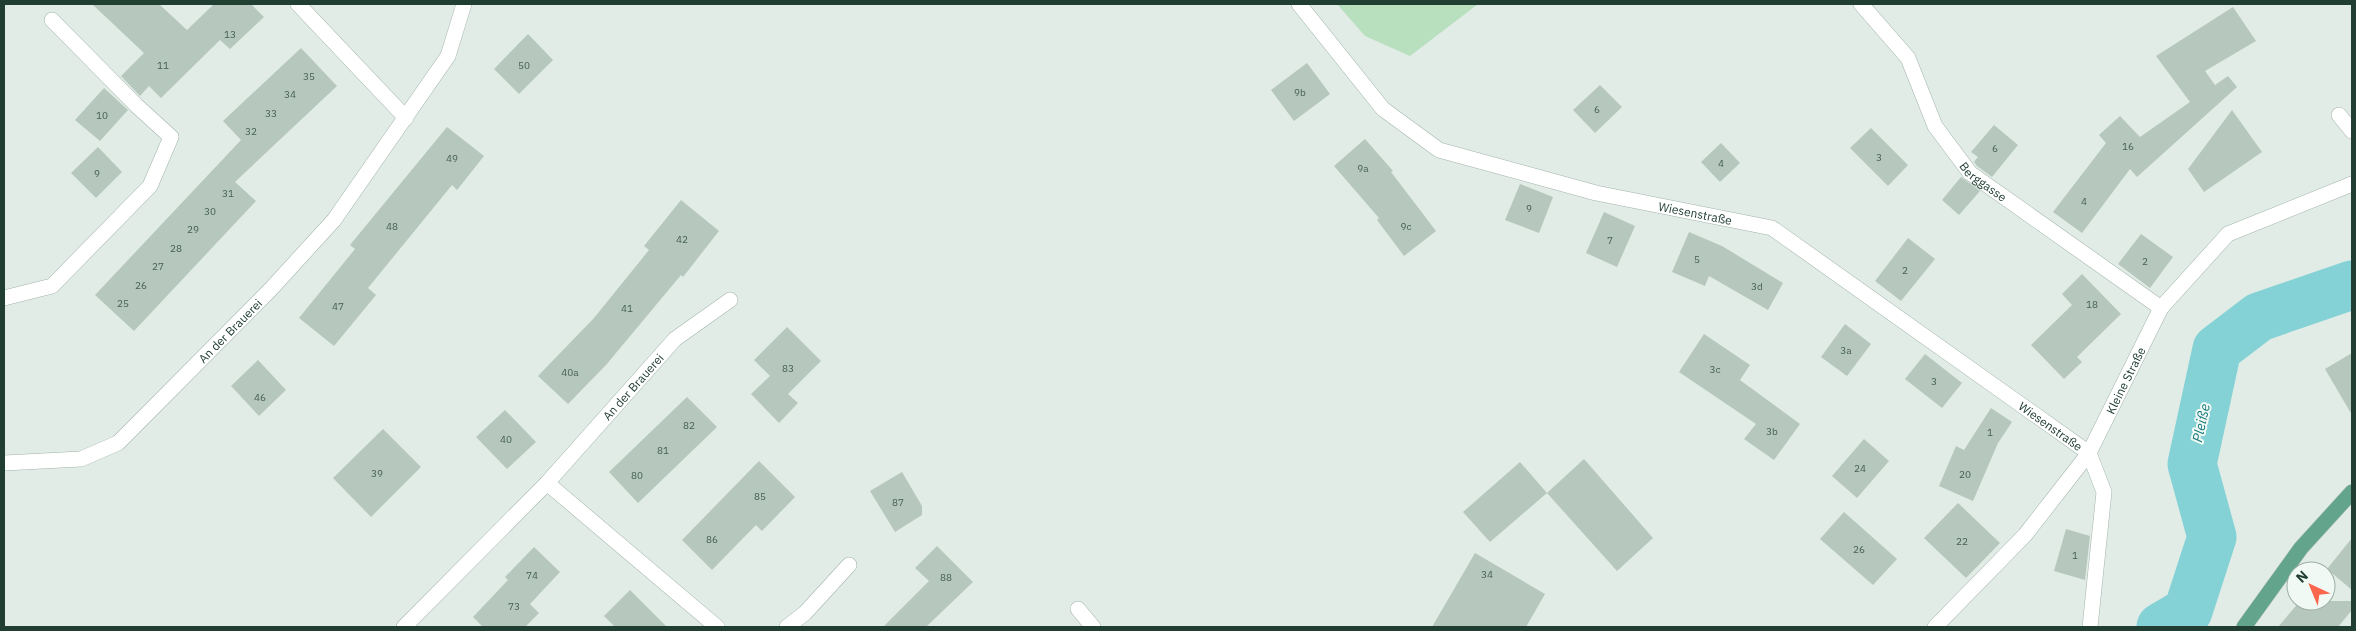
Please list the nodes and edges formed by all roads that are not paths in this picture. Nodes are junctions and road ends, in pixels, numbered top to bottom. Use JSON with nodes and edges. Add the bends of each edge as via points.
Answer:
{"nodes":[{"id":1,"x":298,"y":4,"type":"edge"},
{"id":2,"x":464,"y":4,"type":"edge"},
{"id":3,"x":1299,"y":4,"type":"edge"},
{"id":4,"x":1861,"y":4,"type":"edge"},
{"id":5,"x":52,"y":20,"type":"dead end"},
{"id":6,"x":2339,"y":115,"type":"dead end"},
{"id":7,"x":406,"y":118,"type":"junction"},
{"id":8,"x":2352,"y":131,"type":"edge"},
{"id":9,"x":2352,"y":184,"type":"edge"},
{"id":10,"x":4,"y":298,"type":"edge"},
{"id":11,"x":730,"y":300,"type":"dead end"},
{"id":12,"x":2161,"y":308,"type":"junction"},
{"id":13,"x":2089,"y":453,"type":"junction"},
{"id":14,"x":4,"y":463,"type":"edge"},
{"id":15,"x":547,"y":483,"type":"junction"},
{"id":16,"x":2352,"y":492,"type":"edge"},
{"id":17,"x":849,"y":565,"type":"dead end"},
{"id":18,"x":1078,"y":609,"type":"dead end"},
{"id":19,"x":404,"y":627,"type":"edge"},
{"id":20,"x":717,"y":627,"type":"edge"},
{"id":21,"x":787,"y":627,"type":"edge"},
{"id":22,"x":1093,"y":627,"type":"edge"},
{"id":23,"x":1935,"y":627,"type":"edge"},
{"id":24,"x":2090,"y":627,"type":"edge"},
{"id":25,"x":2244,"y":627,"type":"edge"}],
"edges":[{"from":1,"to":7,"type":"street"},
{"from":2,"to":7,"type":"street","name":"An der Brauerei","via":[[448,56]]},
{"from":3,"to":13,"type":"street","name":"Wiesenstraße","via":[[1383,109],[1439,150],[1596,193],[1772,228]]},
{"from":4,"to":12,"type":"street","name":"Berggasse","via":[[1908,58],[1935,126],[1970,173]]},
{"from":5,"to":10,"type":"street","via":[[171,137],[150,186],[52,286]]},
{"from":6,"to":8,"type":"street"},
{"from":7,"to":14,"type":"street","name":"An der Brauerei","via":[[334,220],[270,290],[118,443],[81,458]]},
{"from":9,"to":12,"type":"street","name":"Kleine Straße","via":[[2228,234]]},
{"from":11,"to":15,"type":"street","name":"An der Brauerei","via":[[675,339]]},
{"from":12,"to":13,"type":"street","name":"Kleine Straße"},
{"from":13,"to":23,"type":"street","name":"Kleine Straße","via":[[2025,535]]},
{"from":13,"to":24,"type":"street","via":[[2104,492]]},
{"from":15,"to":19,"type":"street","name":"An der Brauerei"},
{"from":15,"to":20,"type":"street"},
{"from":16,"to":25,"type":"main road","via":[[2301,548]]},
{"from":17,"to":21,"type":"street","via":[[805,613]]},
{"from":18,"to":22,"type":"street"}]}
